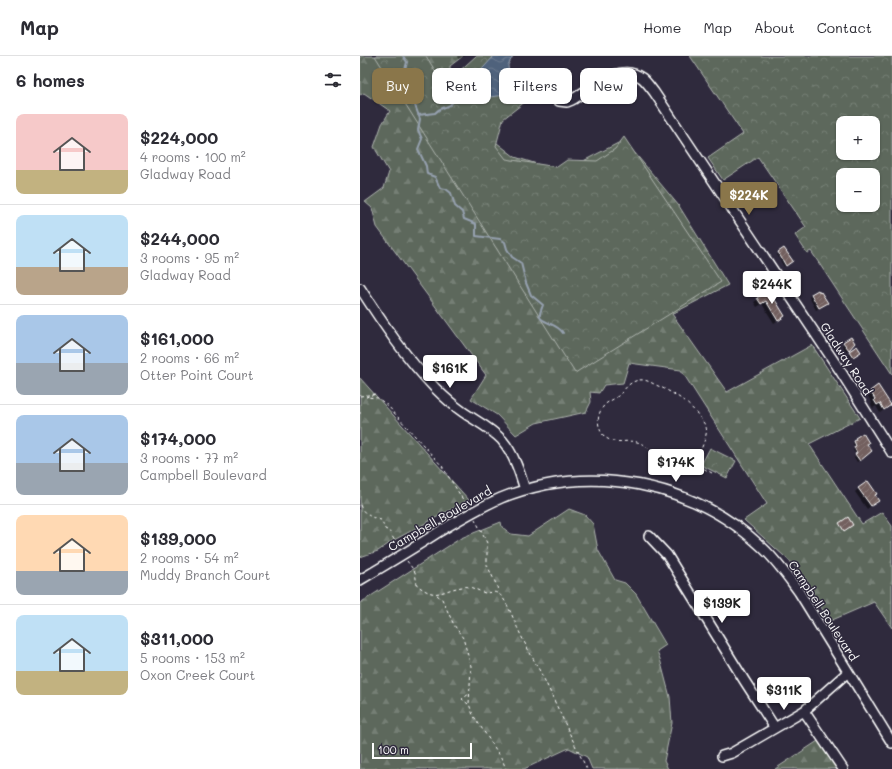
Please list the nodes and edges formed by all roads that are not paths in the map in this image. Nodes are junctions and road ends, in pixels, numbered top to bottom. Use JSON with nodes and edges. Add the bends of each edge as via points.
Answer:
{"nodes":[{"id":1,"x":572,"y":100,"type":"edge"},
{"id":2,"x":360,"y":288,"type":"edge"},
{"id":3,"x":892,"y":452,"type":"edge"},
{"id":4,"x":526,"y":490,"type":"junction"},
{"id":5,"x":649,"y":536,"type":"dead end"},
{"id":6,"x":360,"y":580,"type":"edge"},
{"id":7,"x":848,"y":672,"type":"junction"},
{"id":8,"x":804,"y":711,"type":"junction"},
{"id":9,"x":775,"y":728,"type":"junction"},
{"id":10,"x":892,"y":743,"type":"edge"},
{"id":11,"x":722,"y":756,"type":"dead end"},
{"id":12,"x":843,"y":769,"type":"edge"}],
"edges":[{"from":1,"to":3,"type":"street","name":"Gladway Road","via":[[619,73],[630,73],[642,78],[654,92],[774,271]]},
{"from":2,"to":4,"type":"street","via":[[423,376],[448,401],[503,441],[519,470]]},
{"from":4,"to":6,"type":"street","name":"Campbell Boulevard","via":[[501,498],[472,512]]},
{"from":4,"to":7,"type":"street","name":"Campbell Boulevard","via":[[569,481],[614,480],[662,490],[709,508],[748,535],[783,570],[806,602]]},
{"from":5,"to":9,"type":"street","via":[[667,556]]},
{"from":7,"to":8,"type":"street"},
{"from":7,"to":10,"type":"street","name":"Campbell Boulevard"},
{"from":8,"to":9,"type":"street"},
{"from":8,"to":12,"type":"street"},
{"from":9,"to":11,"type":"street","via":[[732,753]]}]}
